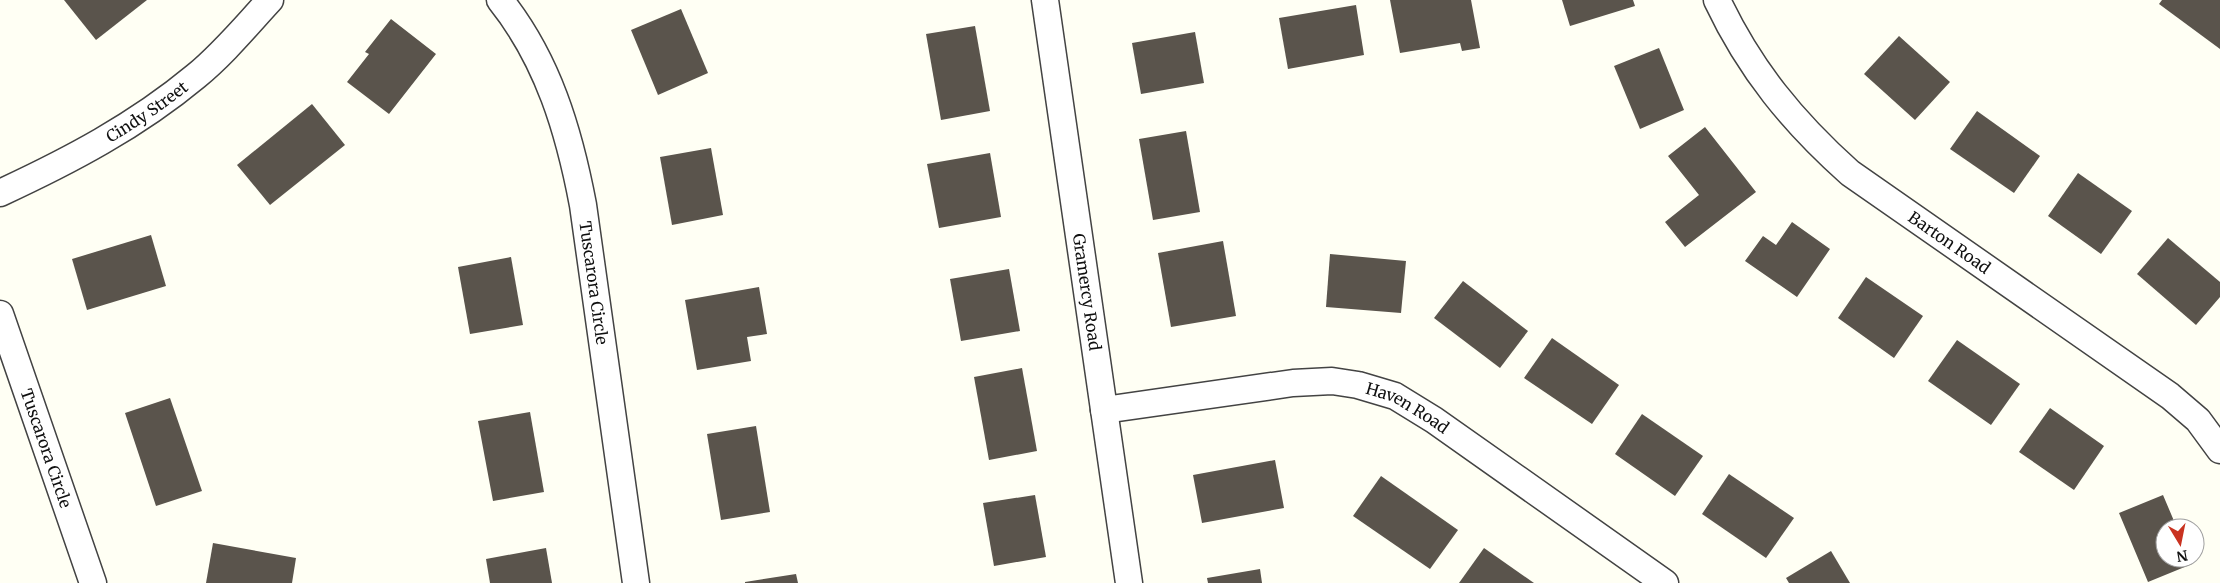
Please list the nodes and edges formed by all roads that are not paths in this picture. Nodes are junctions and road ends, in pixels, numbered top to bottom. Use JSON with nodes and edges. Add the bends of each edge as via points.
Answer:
{"nodes":[{"id":1,"x":270,"y":0,"type":"edge"},
{"id":2,"x":500,"y":0,"type":"edge"},
{"id":3,"x":1045,"y":0,"type":"edge"},
{"id":4,"x":1717,"y":0,"type":"edge"},
{"id":5,"x":0,"y":193,"type":"edge"},
{"id":6,"x":0,"y":314,"type":"edge"},
{"id":7,"x":1104,"y":410,"type":"junction"},
{"id":8,"x":2220,"y":450,"type":"edge"},
{"id":9,"x":93,"y":583,"type":"edge"},
{"id":10,"x":636,"y":583,"type":"edge"},
{"id":11,"x":1129,"y":583,"type":"edge"},
{"id":12,"x":1666,"y":583,"type":"edge"}],
"edges":[{"from":1,"to":5,"type":"street","name":"Cindy Street","via":[[196,76],[139,119],[71,160]]},
{"from":2,"to":10,"type":"street","name":"Tuscarora Circle","via":[[523,33],[548,81],[574,157]]},
{"from":3,"to":7,"type":"street","name":"Gramercy Road"},
{"from":4,"to":8,"type":"street","name":"Barton Road","via":[[1739,44],[1764,82],[1789,114],[1850,173],[2170,396],[2198,420]]},
{"from":6,"to":9,"type":"street","name":"Tuscarora Circle"},
{"from":7,"to":11,"type":"street","name":"Gramercy Road"},
{"from":7,"to":12,"type":"street","name":"Haven Road","via":[[1293,383],[1332,381],[1377,390],[1395,396],[1434,420]]}]}
